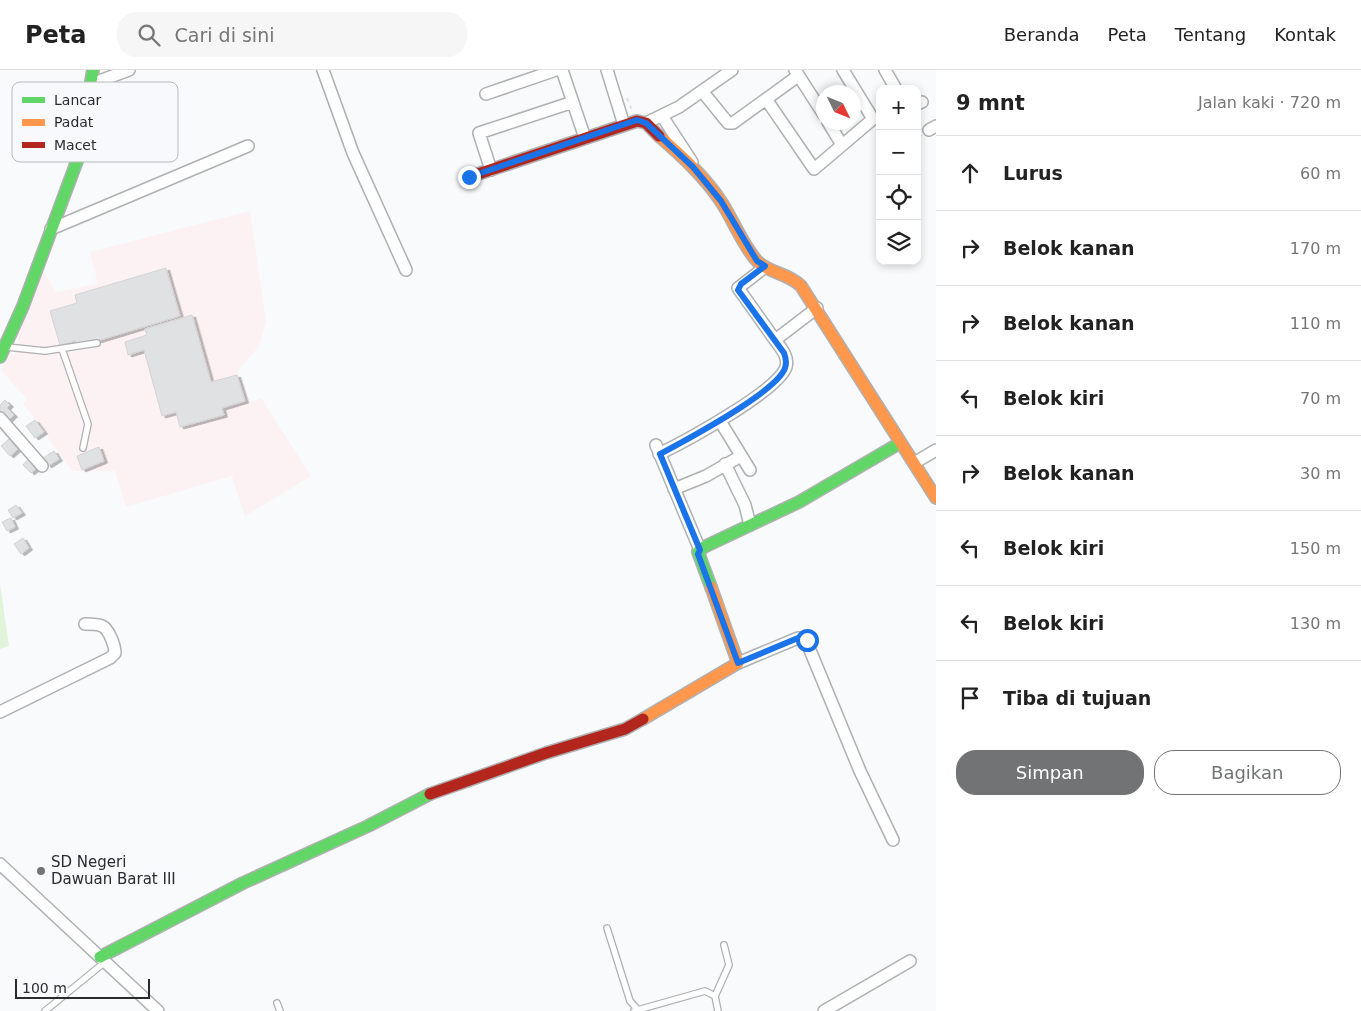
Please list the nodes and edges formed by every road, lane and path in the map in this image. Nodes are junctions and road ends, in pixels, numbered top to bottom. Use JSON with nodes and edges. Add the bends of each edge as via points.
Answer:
{"nodes":[{"id":1,"x":130,"y":70,"type":"edge"},
{"id":2,"x":323,"y":70,"type":"edge"},
{"id":3,"x":556,"y":70,"type":"edge"},
{"id":4,"x":562,"y":70,"type":"edge"},
{"id":5,"x":607,"y":70,"type":"edge"},
{"id":6,"x":732,"y":70,"type":"edge"},
{"id":7,"x":843,"y":70,"type":"edge"},
{"id":8,"x":885,"y":70,"type":"edge"},
{"id":9,"x":796,"y":73,"type":"edge"},
{"id":10,"x":97,"y":82,"type":"edge"},
{"id":11,"x":894,"y":85,"type":"edge"},
{"id":12,"x":702,"y":91,"type":"junction"},
{"id":13,"x":486,"y":94,"type":"dead end"},
{"id":14,"x":626,"y":94,"type":"dead end"},
{"id":15,"x":766,"y":99,"type":"junction"},
{"id":16,"x":573,"y":102,"type":"junction"},
{"id":17,"x":816,"y":103,"type":"edge"},
{"id":18,"x":662,"y":116,"type":"junction"},
{"id":19,"x":876,"y":118,"type":"edge"},
{"id":20,"x":642,"y":122,"type":"junction"},
{"id":21,"x":624,"y":125,"type":"junction"},
{"id":22,"x":833,"y":130,"type":"edge"},
{"id":23,"x":585,"y":138,"type":"junction"},
{"id":24,"x":842,"y":145,"type":"junction"},
{"id":25,"x":248,"y":146,"type":"dead end"},
{"id":26,"x":76,"y":162,"type":"edge"},
{"id":27,"x":693,"y":167,"type":"junction"},
{"id":28,"x":491,"y":170,"type":"junction"},
{"id":29,"x":469,"y":177,"type":"dead end"},
{"id":30,"x":51,"y":229,"type":"junction"},
{"id":31,"x":765,"y":266,"type":"junction"},
{"id":32,"x":406,"y":270,"type":"dead end"},
{"id":33,"x":816,"y":308,"type":"junction"},
{"id":34,"x":776,"y":340,"type":"junction"},
{"id":35,"x":97,"y":343,"type":"dead end"},
{"id":36,"x":62,"y":349,"type":"junction"},
{"id":37,"x":2,"y":352,"type":"edge"},
{"id":38,"x":0,"y":418,"type":"edge"},
{"id":39,"x":720,"y":421,"type":"junction"},
{"id":40,"x":900,"y":443,"type":"junction"},
{"id":41,"x":83,"y":448,"type":"dead end"},
{"id":42,"x":936,"y":450,"type":"edge"},
{"id":43,"x":741,"y":456,"type":"junction"},
{"id":44,"x":914,"y":463,"type":"junction"},
{"id":45,"x":725,"y":464,"type":"junction"},
{"id":46,"x":42,"y":466,"type":"dead end"},
{"id":47,"x":750,"y":470,"type":"dead end"},
{"id":48,"x":674,"y":489,"type":"junction"},
{"id":49,"x":936,"y":498,"type":"edge"},
{"id":50,"x":750,"y":525,"type":"junction"},
{"id":51,"x":700,"y":550,"type":"junction"},
{"id":52,"x":85,"y":624,"type":"dead end"},
{"id":53,"x":738,"y":663,"type":"junction"},
{"id":54,"x":0,"y":712,"type":"edge"},
{"id":55,"x":893,"y":840,"type":"dead end"},
{"id":56,"x":0,"y":864,"type":"edge"},
{"id":57,"x":607,"y":928,"type":"dead end"},
{"id":58,"x":724,"y":945,"type":"dead end"},
{"id":59,"x":102,"y":959,"type":"junction"},
{"id":60,"x":910,"y":961,"type":"dead end"},
{"id":61,"x":715,"y":996,"type":"junction"},
{"id":62,"x":277,"y":1003,"type":"dead end"},
{"id":63,"x":637,"y":1010,"type":"edge"},
{"id":64,"x":45,"y":1011,"type":"edge"},
{"id":65,"x":158,"y":1011,"type":"edge"},
{"id":66,"x":280,"y":1011,"type":"edge"},
{"id":67,"x":718,"y":1011,"type":"edge"},
{"id":68,"x":824,"y":1011,"type":"edge"}],
"edges":[{"from":1,"to":10,"type":"street"},
{"from":2,"to":32,"type":"street","via":[[353,153]]},
{"from":3,"to":13,"type":"street"},
{"from":4,"to":16,"type":"street"},
{"from":5,"to":21,"type":"street"},
{"from":6,"to":12,"type":"street"},
{"from":7,"to":19,"type":"street"},
{"from":8,"to":11,"type":"street"},
{"from":9,"to":15,"type":"street"},
{"from":9,"to":17,"type":"street"},
{"from":12,"to":15,"type":"street","via":[[728,124]]},
{"from":12,"to":18,"type":"street"},
{"from":14,"to":20,"type":"path"},
{"from":15,"to":24,"type":"street","via":[[812,168],[817,168]]},
{"from":16,"to":23,"type":"street"},
{"from":16,"to":28,"type":"street","via":[[479,133]]},
{"from":18,"to":20,"type":"street"},
{"from":18,"to":27,"type":"street","via":[[691,158]]},
{"from":19,"to":24,"type":"street"},
{"from":20,"to":21,"type":"street"},
{"from":20,"to":27,"type":"street"},
{"from":21,"to":23,"type":"street"},
{"from":22,"to":24,"type":"street"},
{"from":23,"to":28,"type":"street"},
{"from":25,"to":30,"type":"street"},
{"from":26,"to":30,"type":"street"},
{"from":27,"to":31,"type":"street","via":[[721,201],[757,261]]},
{"from":28,"to":29,"type":"street"},
{"from":30,"to":37,"type":"street"},
{"from":31,"to":33,"type":"street","via":[[790,274]]},
{"from":31,"to":34,"type":"street","via":[[738,288]]},
{"from":33,"to":34,"type":"street"},
{"from":33,"to":40,"type":"street"},
{"from":34,"to":39,"type":"street","via":[[787,360],[783,372],[764,390]]},
{"from":35,"to":36,"type":"lane"},
{"from":36,"to":37,"type":"lane"},
{"from":36,"to":41,"type":"lane","via":[[88,424]]},
{"from":38,"to":46,"type":"street"},
{"from":39,"to":43,"type":"street"},
{"from":39,"to":48,"type":"street","via":[[658,450]]},
{"from":40,"to":44,"type":"street"},
{"from":40,"to":50,"type":"street","via":[[799,502]]},
{"from":42,"to":44,"type":"street"},
{"from":43,"to":45,"type":"street"},
{"from":43,"to":47,"type":"street"},
{"from":44,"to":49,"type":"street"},
{"from":45,"to":48,"type":"street"},
{"from":45,"to":50,"type":"street"},
{"from":48,"to":51,"type":"street"},
{"from":50,"to":51,"type":"street"},
{"from":51,"to":53,"type":"street","via":[[698,554]]},
{"from":52,"to":54,"type":"street","via":[[106,629],[115,653]]},
{"from":53,"to":55,"type":"street","via":[[798,638],[807,640],[860,771]]},
{"from":53,"to":59,"type":"street","via":[[625,729],[424,796],[368,826],[243,883]]},
{"from":56,"to":59,"type":"street"},
{"from":57,"to":63,"type":"lane","via":[[630,1001]]},
{"from":58,"to":61,"type":"lane","via":[[730,965]]},
{"from":59,"to":64,"type":"lane"},
{"from":59,"to":65,"type":"street"},
{"from":60,"to":68,"type":"street"},
{"from":61,"to":63,"type":"lane","via":[[705,991]]},
{"from":61,"to":67,"type":"lane"},
{"from":62,"to":66,"type":"lane"}]}
